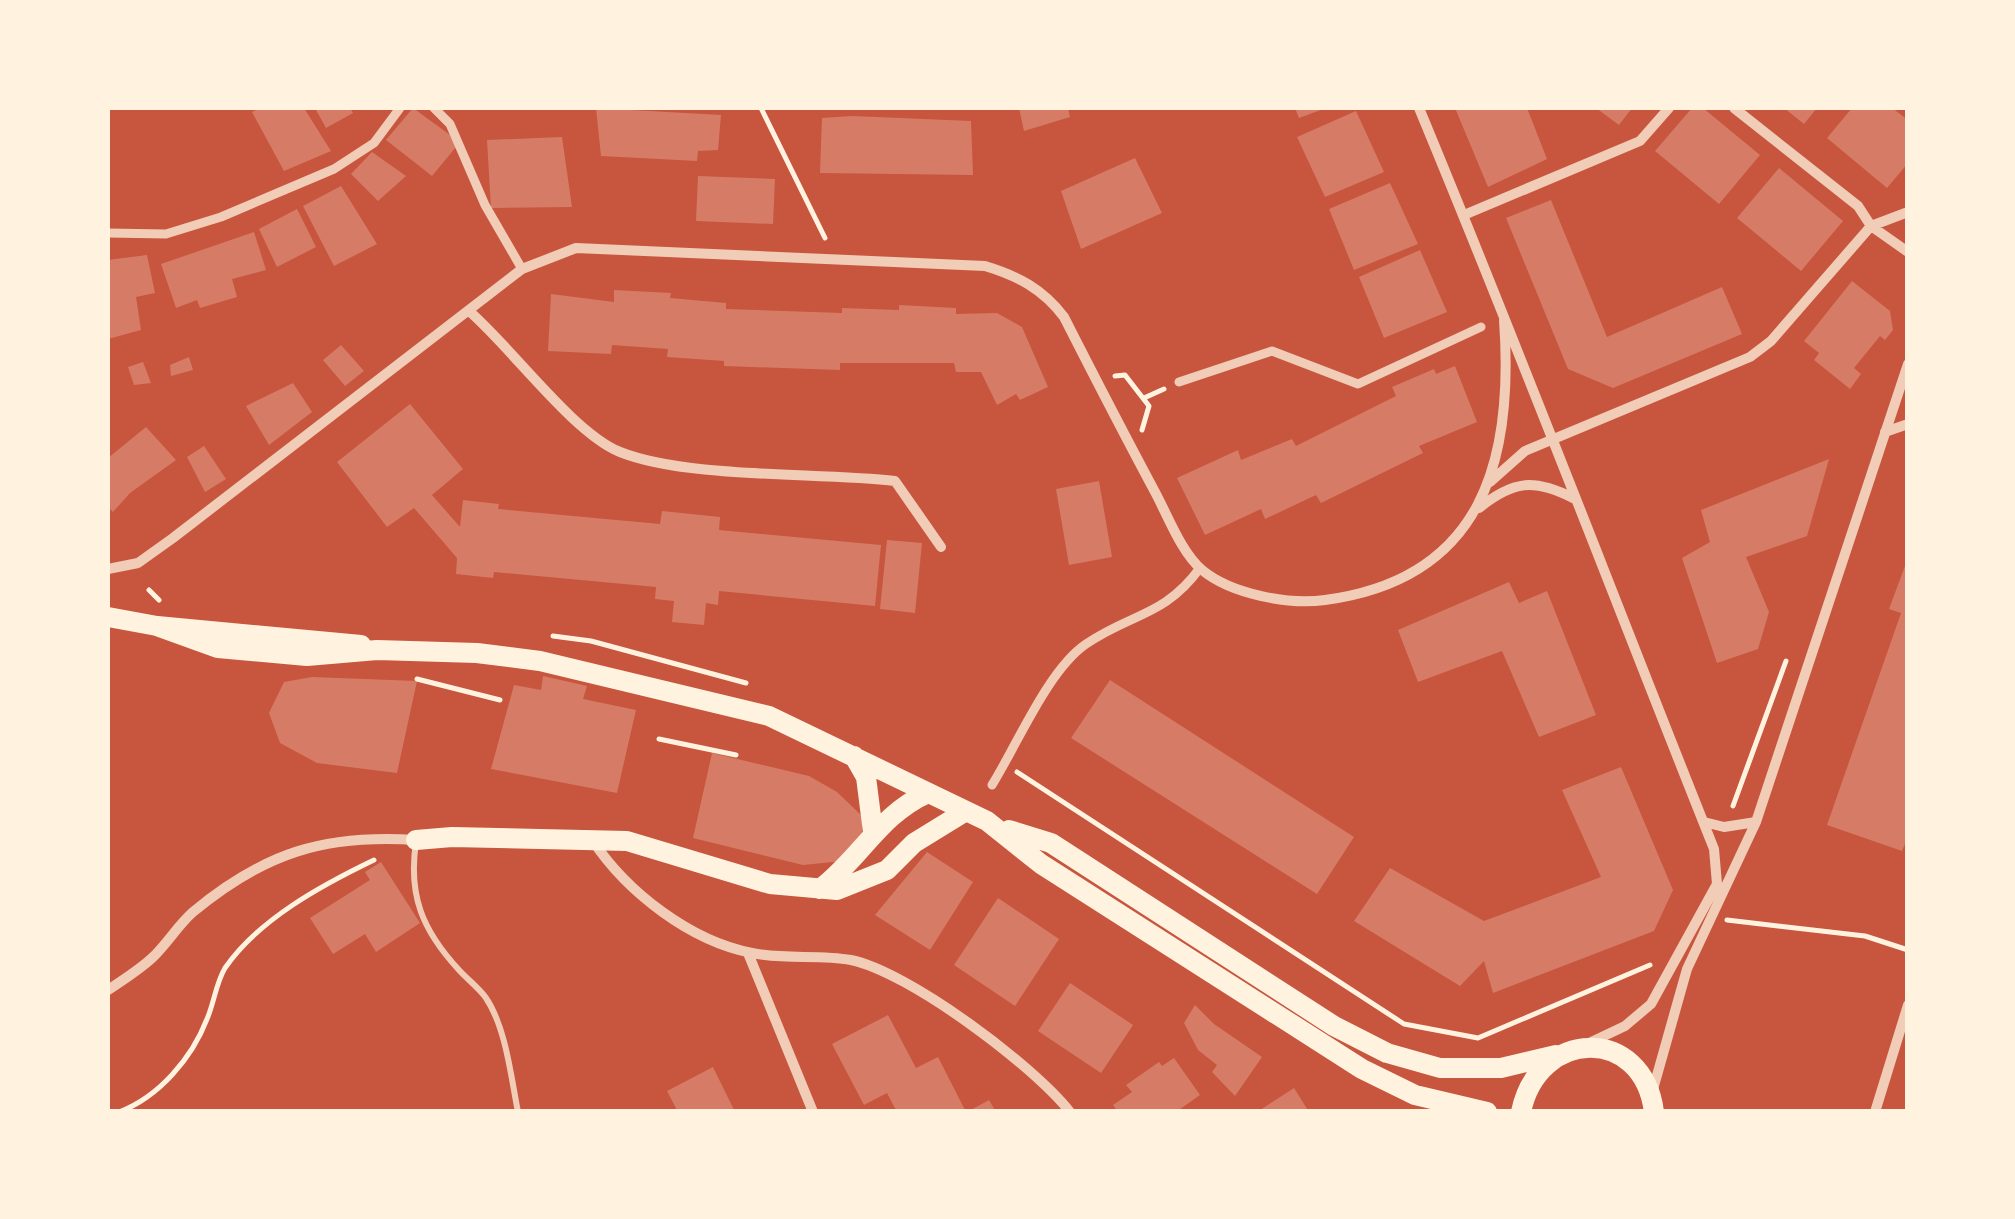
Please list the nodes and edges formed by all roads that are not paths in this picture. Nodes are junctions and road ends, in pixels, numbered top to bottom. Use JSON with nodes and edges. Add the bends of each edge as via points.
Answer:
{"nodes":[{"id":1,"x":400,"y":108,"type":"edge"},
{"id":2,"x":434,"y":108,"type":"edge"},
{"id":3,"x":1419,"y":108,"type":"edge"},
{"id":4,"x":1669,"y":108,"type":"edge"},
{"id":5,"x":1734,"y":108,"type":"edge"},
{"id":6,"x":1908,"y":212,"type":"edge"},
{"id":7,"x":1464,"y":215,"type":"junction"},
{"id":8,"x":1871,"y":226,"type":"junction"},
{"id":9,"x":108,"y":233,"type":"edge"},
{"id":10,"x":1908,"y":252,"type":"edge"},
{"id":11,"x":522,"y":269,"type":"junction"},
{"id":12,"x":469,"y":311,"type":"junction"},
{"id":13,"x":1504,"y":320,"type":"junction"},
{"id":14,"x":1481,"y":326,"type":"dead end"},
{"id":15,"x":1908,"y":364,"type":"edge"},
{"id":16,"x":1179,"y":382,"type":"dead end"},
{"id":17,"x":1905,"y":383,"type":"edge"},
{"id":18,"x":1908,"y":424,"type":"edge"},
{"id":19,"x":1885,"y":432,"type":"junction"},
{"id":20,"x":1556,"y":438,"type":"junction"},
{"id":21,"x":1489,"y":483,"type":"junction"},
{"id":22,"x":1574,"y":501,"type":"junction"},
{"id":23,"x":1478,"y":508,"type":"junction"},
{"id":24,"x":941,"y":548,"type":"dead end"},
{"id":25,"x":1200,"y":568,"type":"junction"},
{"id":26,"x":108,"y":570,"type":"edge"},
{"id":27,"x":108,"y":617,"type":"edge"},
{"id":28,"x":853,"y":754,"type":"junction"},
{"id":29,"x":992,"y":784,"type":"dead end"},
{"id":30,"x":928,"y":794,"type":"junction"},
{"id":31,"x":966,"y":811,"type":"junction"},
{"id":32,"x":1704,"y":822,"type":"junction"},
{"id":33,"x":1756,"y":822,"type":"junction"},
{"id":34,"x":1000,"y":828,"type":"junction"},
{"id":35,"x":873,"y":832,"type":"junction"},
{"id":36,"x":416,"y":840,"type":"junction"},
{"id":37,"x":592,"y":840,"type":"junction"},
{"id":38,"x":820,"y":889,"type":"junction"},
{"id":39,"x":748,"y":953,"type":"junction"},
{"id":40,"x":108,"y":990,"type":"edge"},
{"id":41,"x":1908,"y":1005,"type":"edge"},
{"id":42,"x":1578,"y":1048,"type":"junction"},
{"id":43,"x":1556,"y":1055,"type":"junction"},
{"id":44,"x":1653,"y":1102,"type":"edge"},
{"id":45,"x":518,"y":1112,"type":"edge"},
{"id":46,"x":813,"y":1112,"type":"edge"},
{"id":47,"x":1070,"y":1112,"type":"edge"},
{"id":48,"x":1488,"y":1112,"type":"edge"},
{"id":49,"x":1522,"y":1112,"type":"edge"},
{"id":50,"x":1875,"y":1112,"type":"edge"}],
"edges":[{"from":1,"to":9,"type":"street","via":[[374,143],[334,169],[176,232]]},
{"from":2,"to":11,"type":"street","via":[[466,153],[473,182]]},
{"from":3,"to":7,"type":"street"},
{"from":4,"to":7,"type":"street","via":[[1640,141]]},
{"from":5,"to":8,"type":"street","via":[[1858,206]]},
{"from":6,"to":8,"type":"street"},
{"from":7,"to":13,"type":"street"},
{"from":8,"to":10,"type":"street"},
{"from":8,"to":20,"type":"street","via":[[1750,357]]},
{"from":11,"to":12,"type":"street"},
{"from":11,"to":25,"type":"street","via":[[576,248],[984,266],[1009,273],[1034,286],[1064,317]]},
{"from":12,"to":24,"type":"street","via":[[569,413],[618,451],[679,465],[895,482]]},
{"from":12,"to":26,"type":"street","via":[[138,563]]},
{"from":13,"to":20,"type":"street"},
{"from":13,"to":21,"type":"street","via":[[1508,394]]},
{"from":14,"to":16,"type":"street","via":[[1358,384],[1272,351]]},
{"from":15,"to":17,"type":"street"},
{"from":17,"to":19,"type":"street"},
{"from":18,"to":19,"type":"street"},
{"from":19,"to":33,"type":"street"},
{"from":20,"to":21,"type":"street","via":[[1525,451]]},
{"from":20,"to":22,"type":"street"},
{"from":21,"to":23,"type":"street"},
{"from":22,"to":23,"type":"street","via":[[1536,482],[1518,482]]},
{"from":22,"to":32,"type":"street"},
{"from":23,"to":25,"type":"street","via":[[1444,552],[1418,570],[1346,597],[1310,602],[1262,595]]},
{"from":25,"to":29,"type":"street","via":[[1179,596],[1086,644],[1065,664]]},
{"from":27,"to":28,"type":"main road","via":[[377,650],[540,661],[769,716]]},
{"from":28,"to":30,"type":"main road"},
{"from":28,"to":35,"type":"main road","via":[[866,777]]},
{"from":30,"to":31,"type":"main road"},
{"from":30,"to":35,"type":"main road"},
{"from":31,"to":34,"type":"main road"},
{"from":31,"to":38,"type":"main road","via":[[865,882]]},
{"from":32,"to":33,"type":"street"},
{"from":32,"to":42,"type":"street","via":[[1717,884],[1702,914],[1651,1004]]},
{"from":33,"to":44,"type":"street","via":[[1687,968]]},
{"from":34,"to":43,"type":"main road","via":[[1051,843],[1387,1054],[1440,1068],[1501,1068]]},
{"from":34,"to":48,"type":"main road","via":[[1041,864],[1362,1069],[1414,1095]]},
{"from":35,"to":38,"type":"main road","via":[[842,873]]},
{"from":36,"to":37,"type":"main road"},
{"from":36,"to":40,"type":"street","via":[[294,849],[259,864],[191,913],[152,958]]},
{"from":36,"to":45,"type":"lane","via":[[411,878],[423,920],[487,1000]]},
{"from":37,"to":38,"type":"main road","via":[[627,841],[770,884]]},
{"from":37,"to":39,"type":"street","via":[[644,900]]},
{"from":39,"to":46,"type":"street"},
{"from":39,"to":47,"type":"street","via":[[850,960],[909,985],[1027,1069]]},
{"from":41,"to":50,"type":"street"},
{"from":42,"to":43,"type":"main road"},
{"from":42,"to":44,"type":"main road","via":[[1615,1052],[1631,1062]]},
{"from":43,"to":49,"type":"main road","via":[[1526,1089]]}]}
